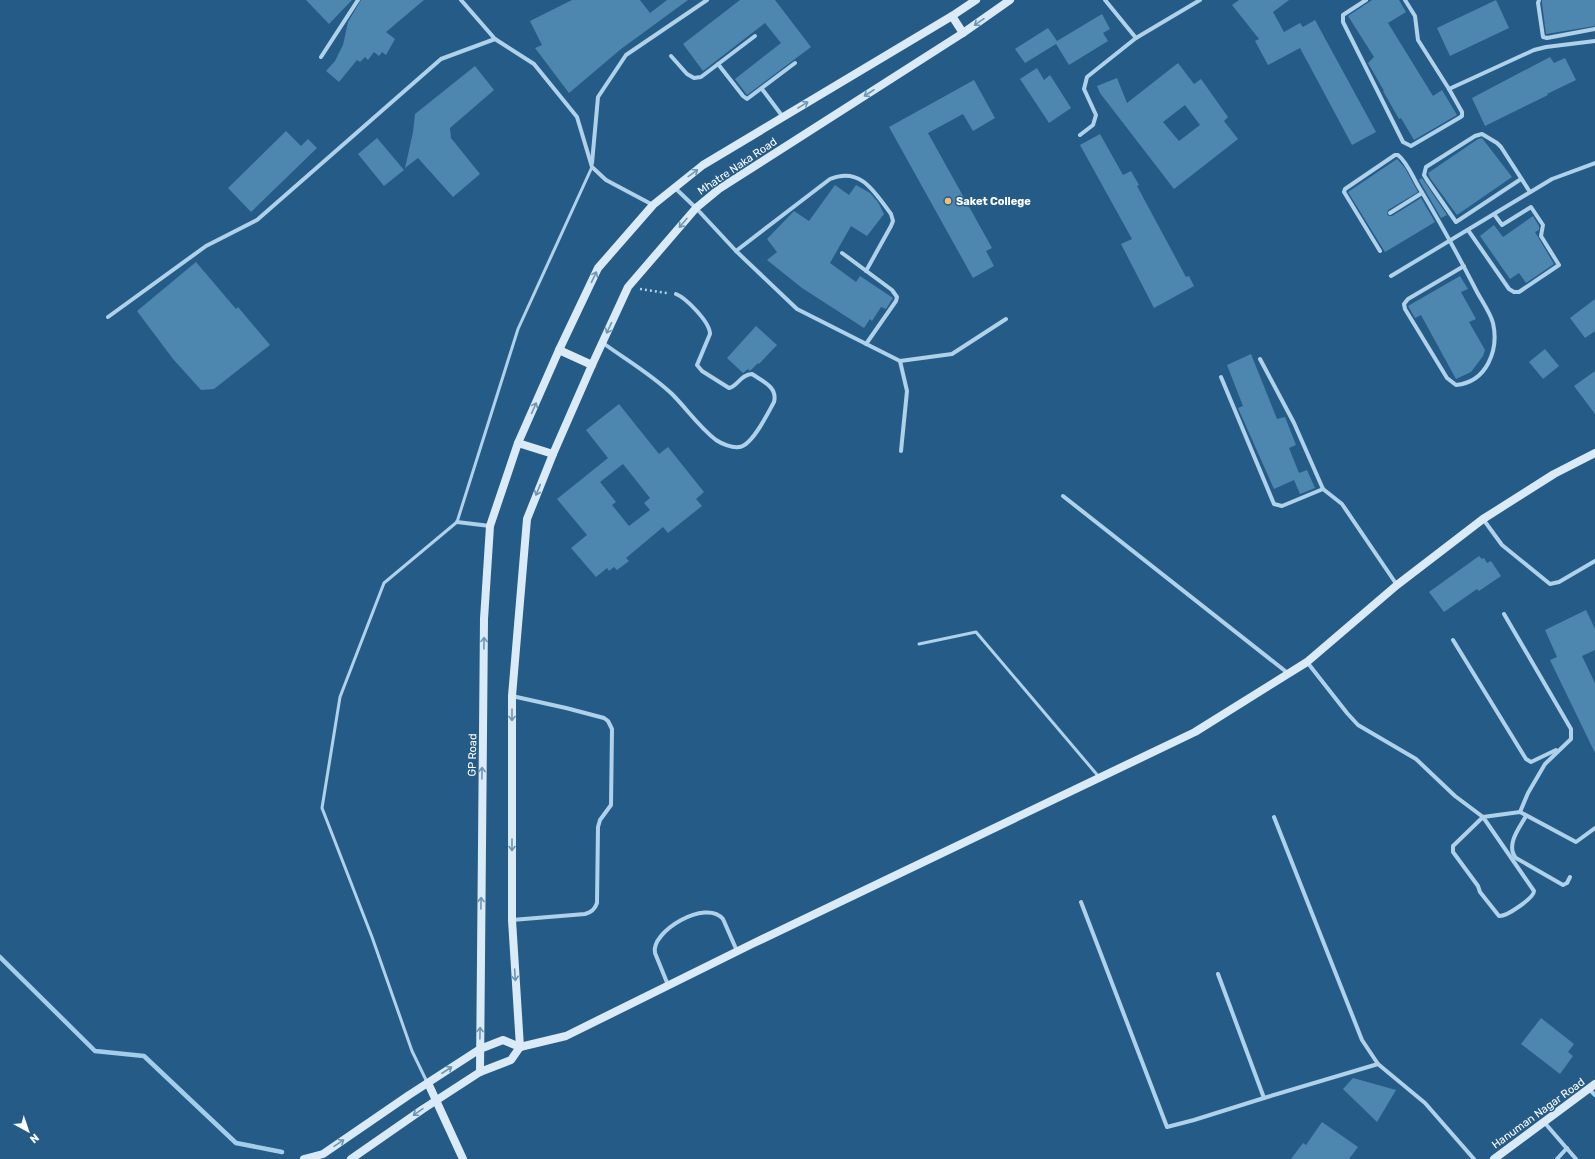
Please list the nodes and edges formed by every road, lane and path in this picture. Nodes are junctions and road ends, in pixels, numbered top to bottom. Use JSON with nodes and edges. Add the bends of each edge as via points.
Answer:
{"nodes":[{"id":1,"x":358,"y":0,"type":"edge"},
{"id":2,"x":460,"y":0,"type":"edge"},
{"id":3,"x":707,"y":0,"type":"edge"},
{"id":4,"x":976,"y":0,"type":"edge"},
{"id":5,"x":1010,"y":0,"type":"edge"},
{"id":6,"x":1106,"y":0,"type":"edge"},
{"id":7,"x":1200,"y":0,"type":"edge"},
{"id":8,"x":1366,"y":0,"type":"edge"},
{"id":9,"x":1405,"y":0,"type":"edge"},
{"id":10,"x":1539,"y":0,"type":"edge"},
{"id":11,"x":952,"y":16,"type":"junction"},
{"id":12,"x":1595,"y":29,"type":"edge"},
{"id":13,"x":963,"y":33,"type":"junction"},
{"id":14,"x":755,"y":36,"type":"dead end"},
{"id":15,"x":1136,"y":38,"type":"junction"},
{"id":16,"x":495,"y":39,"type":"junction"},
{"id":17,"x":1595,"y":41,"type":"edge"},
{"id":18,"x":672,"y":56,"type":"dead end"},
{"id":19,"x":321,"y":57,"type":"dead end"},
{"id":20,"x":795,"y":63,"type":"dead end"},
{"id":21,"x":718,"y":64,"type":"junction"},
{"id":22,"x":762,"y":89,"type":"junction"},
{"id":23,"x":1449,"y":89,"type":"junction"},
{"id":24,"x":783,"y":117,"type":"junction"},
{"id":25,"x":1080,"y":135,"type":"dead end"},
{"id":26,"x":1595,"y":163,"type":"edge"},
{"id":27,"x":592,"y":167,"type":"junction"},
{"id":28,"x":1521,"y":179,"type":"junction"},
{"id":29,"x":674,"y":187,"type":"junction"},
{"id":30,"x":1530,"y":192,"type":"junction"},
{"id":31,"x":1422,"y":193,"type":"junction"},
{"id":32,"x":653,"y":205,"type":"junction"},
{"id":33,"x":696,"y":208,"type":"junction"},
{"id":34,"x":1390,"y":213,"type":"dead end"},
{"id":35,"x":1494,"y":214,"type":"junction"},
{"id":36,"x":1468,"y":230,"type":"junction"},
{"id":37,"x":1450,"y":240,"type":"junction"},
{"id":38,"x":736,"y":251,"type":"junction"},
{"id":39,"x":1380,"y":251,"type":"dead end"},
{"id":40,"x":842,"y":253,"type":"dead end"},
{"id":41,"x":1464,"y":266,"type":"junction"},
{"id":42,"x":866,"y":271,"type":"junction"},
{"id":43,"x":1391,"y":276,"type":"dead end"},
{"id":44,"x":628,"y":287,"type":"junction"},
{"id":45,"x":676,"y":294,"type":"joint"},
{"id":46,"x":108,"y":317,"type":"dead end"},
{"id":47,"x":1006,"y":319,"type":"dead end"},
{"id":48,"x":602,"y":342,"type":"junction"},
{"id":49,"x":866,"y":344,"type":"junction"},
{"id":50,"x":559,"y":350,"type":"junction"},
{"id":51,"x":1260,"y":359,"type":"dead end"},
{"id":52,"x":900,"y":361,"type":"junction"},
{"id":53,"x":592,"y":364,"type":"junction"},
{"id":54,"x":1221,"y":377,"type":"dead end"},
{"id":55,"x":518,"y":443,"type":"junction"},
{"id":56,"x":901,"y":451,"type":"dead end"},
{"id":57,"x":553,"y":454,"type":"junction"},
{"id":58,"x":1595,"y":454,"type":"edge"},
{"id":59,"x":1323,"y":489,"type":"junction"},
{"id":60,"x":1063,"y":496,"type":"dead end"},
{"id":61,"x":1483,"y":519,"type":"junction"},
{"id":62,"x":457,"y":522,"type":"junction"},
{"id":63,"x":490,"y":526,"type":"junction"},
{"id":64,"x":1595,"y":561,"type":"edge"},
{"id":65,"x":1397,"y":585,"type":"junction"},
{"id":66,"x":1504,"y":614,"type":"dead end"},
{"id":67,"x":1453,"y":640,"type":"dead end"},
{"id":68,"x":919,"y":644,"type":"dead end"},
{"id":69,"x":1307,"y":662,"type":"junction"},
{"id":70,"x":1289,"y":674,"type":"junction"},
{"id":71,"x":512,"y":696,"type":"junction"},
{"id":72,"x":1560,"y":748,"type":"junction"},
{"id":73,"x":1100,"y":778,"type":"junction"},
{"id":74,"x":1520,"y":812,"type":"junction"},
{"id":75,"x":1526,"y":816,"type":"junction"},
{"id":76,"x":1274,"y":817,"type":"dead end"},
{"id":77,"x":1483,"y":817,"type":"junction"},
{"id":78,"x":1595,"y":828,"type":"edge"},
{"id":79,"x":1570,"y":877,"type":"dead end"},
{"id":80,"x":1081,"y":902,"type":"dead end"},
{"id":81,"x":512,"y":920,"type":"junction"},
{"id":82,"x":737,"y":952,"type":"junction"},
{"id":83,"x":1218,"y":974,"type":"dead end"},
{"id":84,"x":668,"y":985,"type":"junction"},
{"id":85,"x":520,"y":1047,"type":"junction"},
{"id":86,"x":480,"y":1050,"type":"junction"},
{"id":87,"x":1378,"y":1064,"type":"junction"},
{"id":88,"x":480,"y":1072,"type":"junction"},
{"id":89,"x":428,"y":1083,"type":"junction"},
{"id":90,"x":1593,"y":1090,"type":"edge"},
{"id":91,"x":1264,"y":1098,"type":"junction"},
{"id":92,"x":436,"y":1101,"type":"junction"},
{"id":93,"x":1544,"y":1122,"type":"junction"},
{"id":94,"x":1567,"y":1148,"type":"junction"},
{"id":95,"x":304,"y":1159,"type":"edge"},
{"id":96,"x":351,"y":1159,"type":"edge"},
{"id":97,"x":463,"y":1159,"type":"edge"},
{"id":98,"x":1474,"y":1159,"type":"edge"},
{"id":99,"x":1494,"y":1159,"type":"edge"},
{"id":100,"x":1557,"y":1159,"type":"edge"},
{"id":101,"x":1576,"y":1159,"type":"edge"}],
"edges":[{"from":1,"to":19,"type":"street"},
{"from":2,"to":16,"type":"street"},
{"from":3,"to":27,"type":"street","via":[[626,55],[598,97]]},
{"from":4,"to":11,"type":"street","name":"Mhatre Naka Road"},
{"from":5,"to":13,"type":"street","name":"Mhatre Naka Road","one_way":true},
{"from":6,"to":15,"type":"street"},
{"from":7,"to":15,"type":"street"},
{"from":8,"to":23,"type":"street","via":[[1343,15],[1342,22],[1403,142],[1411,146],[1462,116],[1461,109]]},
{"from":9,"to":23,"type":"street","via":[[1414,16],[1418,40]]},
{"from":10,"to":12,"type":"street","via":[[1542,35],[1545,38]]},
{"from":11,"to":13,"type":"street"},
{"from":24,"to":11,"type":"street","name":"Mhatre Naka Road","one_way":true},
{"from":13,"to":33,"type":"street","name":"Mhatre Naka Road","one_way":true,"via":[[719,189]]},
{"from":14,"to":21,"type":"street"},
{"from":15,"to":25,"type":"street","via":[[1087,77],[1084,89],[1096,115],[1093,125]]},
{"from":16,"to":27,"type":"street","via":[[534,64],[578,118]]},
{"from":16,"to":46,"type":"street","via":[[441,59],[257,220],[206,246]]},
{"from":17,"to":23,"type":"street","via":[[1534,50]]},
{"from":18,"to":21,"type":"street","via":[[687,74],[694,78],[701,77]]},
{"from":20,"to":22,"type":"street"},
{"from":21,"to":22,"type":"street","via":[[745,99],[751,98]]},
{"from":22,"to":24,"type":"street"},
{"from":29,"to":24,"type":"street","name":"Mhatre Naka Road","one_way":true},
{"from":26,"to":30,"type":"street","via":[[1552,179]]},
{"from":27,"to":32,"type":"street","via":[[606,180]]},
{"from":27,"to":62,"type":"lane","via":[[518,329]]},
{"from":28,"to":28,"type":"street","via":[[1497,143],[1482,134],[1432,163],[1424,171],[1426,180],[1456,222]]},
{"from":28,"to":30,"type":"street"},
{"from":29,"to":32,"type":"street","name":"Mhatre Naka Road"},
{"from":29,"to":33,"type":"street"},
{"from":30,"to":35,"type":"street"},
{"from":31,"to":34,"type":"street"},
{"from":31,"to":37,"type":"street"},
{"from":31,"to":39,"type":"street","via":[[1401,158],[1395,155],[1345,189],[1344,192]]},
{"from":50,"to":32,"type":"street","name":"Mhatre Naka Road","one_way":true,"via":[[598,268]]},
{"from":33,"to":38,"type":"street"},
{"from":33,"to":44,"type":"street","name":"Mhatre Naka Road","one_way":true},
{"from":35,"to":36,"type":"street"},
{"from":35,"to":36,"type":"street","via":[[1502,225],[1531,207],[1543,225],[1541,236],[1559,265],[1520,292],[1514,292]]},
{"from":36,"to":37,"type":"street"},
{"from":37,"to":41,"type":"street"},
{"from":37,"to":43,"type":"street"},
{"from":38,"to":42,"type":"street","via":[[830,179],[839,175],[850,176],[870,186],[893,219]]},
{"from":38,"to":49,"type":"street","via":[[797,309]]},
{"from":40,"to":42,"type":"street"},
{"from":41,"to":41,"type":"street","via":[[1492,322],[1494,342],[1486,369],[1463,384],[1456,385],[1446,378],[1404,304],[1408,299]]},
{"from":42,"to":49,"type":"street","via":[[892,290],[897,298]]},
{"from":44,"to":45,"type":"path"},
{"from":44,"to":48,"type":"street","name":"Mhatre Naka Road","one_way":true},
{"from":45,"to":48,"type":"street","via":[[684,298],[710,329],[698,364],[702,370],[729,388],[746,375],[752,374],[774,391],[774,402],[752,438],[743,446],[728,446],[717,440],[665,388]]},
{"from":47,"to":52,"type":"street","via":[[952,354]]},
{"from":48,"to":53,"type":"street","name":"Mhatre Naka Road"},
{"from":49,"to":52,"type":"street"},
{"from":50,"to":53,"type":"street"},
{"from":55,"to":50,"type":"street","name":"Mhatre Naka Road","one_way":true},
{"from":51,"to":59,"type":"street","via":[[1294,423]]},
{"from":52,"to":56,"type":"street","via":[[907,391]]},
{"from":53,"to":57,"type":"street","name":"Mhatre Naka Road"},
{"from":54,"to":59,"type":"street","via":[[1274,504],[1282,506]]},
{"from":55,"to":57,"type":"street"},
{"from":55,"to":63,"type":"street","name":"GP Road"},
{"from":57,"to":71,"type":"street","one_way":true,"via":[[527,519]]},
{"from":58,"to":61,"type":"street","via":[[1554,474]]},
{"from":59,"to":65,"type":"street","via":[[1342,504]]},
{"from":60,"to":70,"type":"street"},
{"from":61,"to":64,"type":"street","via":[[1502,545],[1550,584],[1559,582]]},
{"from":61,"to":65,"type":"street"},
{"from":62,"to":63,"type":"street"},
{"from":62,"to":89,"type":"lane","via":[[384,583],[340,697],[322,808],[372,937],[412,1051]]},
{"from":86,"to":63,"type":"street","name":"GP Road","one_way":true,"via":[[484,619]]},
{"from":65,"to":69,"type":"street"},
{"from":66,"to":72,"type":"street","via":[[1571,729],[1571,739]]},
{"from":67,"to":72,"type":"street","via":[[1526,759],[1531,762]]},
{"from":68,"to":73,"type":"lane","via":[[976,632]]},
{"from":69,"to":70,"type":"street"},
{"from":69,"to":77,"type":"street","via":[[1358,725],[1416,759],[1455,796]]},
{"from":70,"to":73,"type":"street","via":[[1196,732]]},
{"from":71,"to":81,"type":"street","one_way":true},
{"from":71,"to":81,"type":"street","via":[[604,718],[612,729],[611,805],[598,827],[595,908],[585,914]]},
{"from":72,"to":74,"type":"street","via":[[1545,764]]},
{"from":73,"to":82,"type":"street"},
{"from":74,"to":75,"type":"street"},
{"from":74,"to":77,"type":"street"},
{"from":75,"to":78,"type":"street","via":[[1576,842]]},
{"from":75,"to":79,"type":"street","via":[[1511,847],[1513,855],[1563,885]]},
{"from":76,"to":87,"type":"street","via":[[1362,1040]]},
{"from":77,"to":77,"type":"street","via":[[1452,849],[1480,892],[1498,916],[1502,917],[1532,896],[1534,890]]},
{"from":80,"to":91,"type":"street","via":[[1166,1127]]},
{"from":81,"to":85,"type":"street","one_way":true},
{"from":82,"to":84,"type":"street"},
{"from":82,"to":84,"type":"street","via":[[720,915],[696,913],[668,929],[655,943],[655,952]]},
{"from":83,"to":91,"type":"street"},
{"from":84,"to":85,"type":"street","via":[[566,1036]]},
{"from":85,"to":86,"type":"street","via":[[503,1040]]},
{"from":85,"to":88,"type":"street","via":[[511,1060]]},
{"from":86,"to":88,"type":"street","name":"GP Road"},
{"from":89,"to":86,"type":"street","one_way":true},
{"from":87,"to":91,"type":"street"},
{"from":87,"to":98,"type":"street","via":[[1425,1103]]},
{"from":88,"to":92,"type":"street"},
{"from":89,"to":92,"type":"street"},
{"from":95,"to":89,"type":"street","one_way":true,"via":[[323,1154]]},
{"from":90,"to":93,"type":"street","name":"Hanuman Nagar Road"},
{"from":92,"to":96,"type":"street","one_way":true},
{"from":92,"to":97,"type":"street"},
{"from":93,"to":94,"type":"street"},
{"from":93,"to":99,"type":"street","name":"Hanuman Nagar Road"},
{"from":94,"to":100,"type":"street"},
{"from":94,"to":101,"type":"street"}]}
